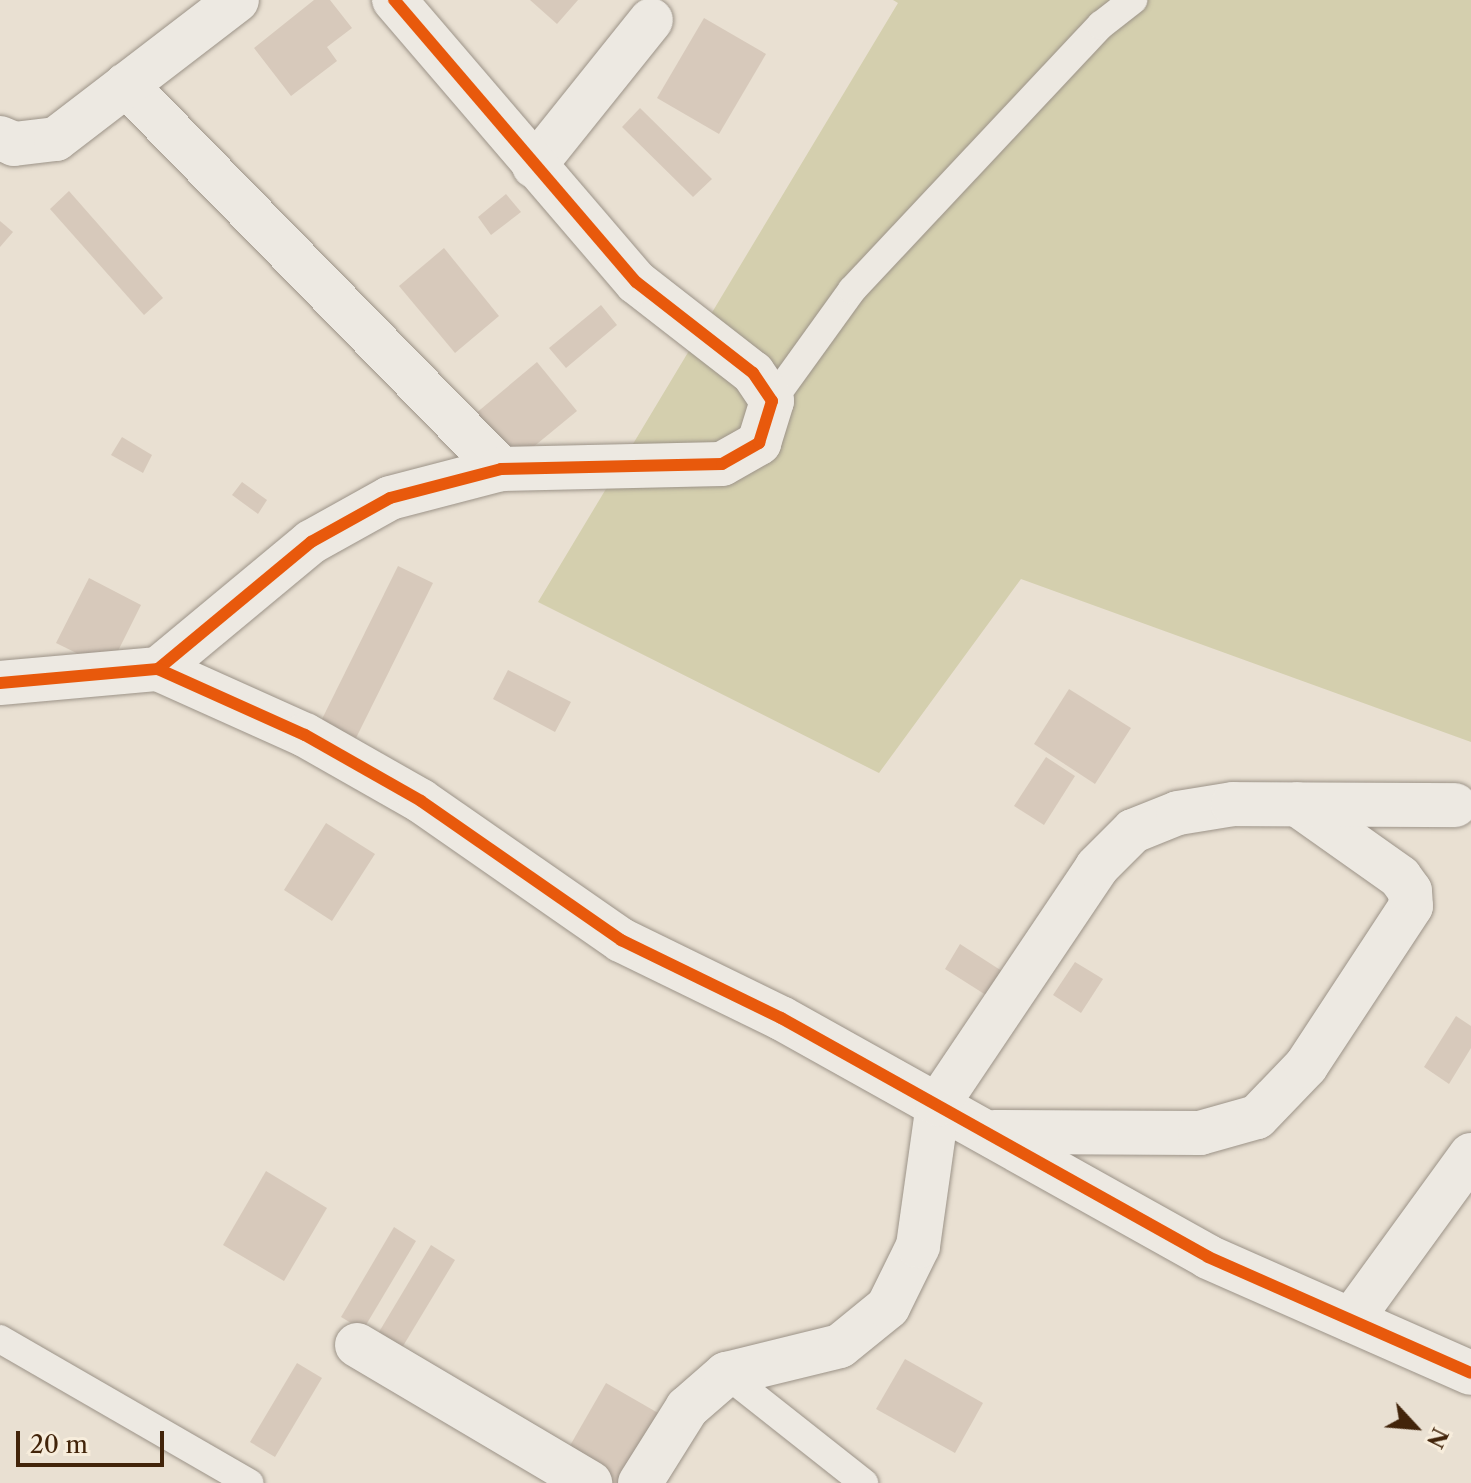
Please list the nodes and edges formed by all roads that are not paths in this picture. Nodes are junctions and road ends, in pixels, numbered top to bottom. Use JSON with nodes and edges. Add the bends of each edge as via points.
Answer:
{"nodes":[{"id":1,"x":237,"y":0,"type":"edge"},
{"id":2,"x":394,"y":0,"type":"edge"},
{"id":3,"x":1133,"y":0,"type":"edge"},
{"id":4,"x":651,"y":20,"type":"dead end"},
{"id":5,"x":126,"y":85,"type":"junction"},
{"id":6,"x":0,"y":138,"type":"edge"},
{"id":7,"x":534,"y":166,"type":"junction"},
{"id":8,"x":772,"y":401,"type":"junction"},
{"id":9,"x":501,"y":469,"type":"junction"},
{"id":10,"x":158,"y":669,"type":"junction"},
{"id":11,"x":0,"y":683,"type":"edge"},
{"id":12,"x":1297,"y":804,"type":"junction"},
{"id":13,"x":1455,"y":805,"type":"dead end"},
{"id":14,"x":938,"y":1104,"type":"junction"},
{"id":15,"x":987,"y":1132,"type":"junction"},
{"id":16,"x":1471,"y":1155,"type":"edge"},
{"id":17,"x":1351,"y":1320,"type":"junction"},
{"id":18,"x":0,"y":1339,"type":"edge"},
{"id":19,"x":357,"y":1345,"type":"dead end"},
{"id":20,"x":1471,"y":1373,"type":"edge"},
{"id":21,"x":726,"y":1374,"type":"junction"},
{"id":22,"x":249,"y":1483,"type":"edge"},
{"id":23,"x":590,"y":1483,"type":"edge"},
{"id":24,"x":640,"y":1483,"type":"edge"},
{"id":25,"x":864,"y":1483,"type":"edge"}],
"edges":[{"from":1,"to":5,"type":"street"},
{"from":2,"to":7,"type":"street"},
{"from":3,"to":8,"type":"lane","via":[[1101,25],[852,290]]},
{"from":4,"to":7,"type":"street"},
{"from":5,"to":6,"type":"street","via":[[56,139],[14,144]]},
{"from":5,"to":9,"type":"street"},
{"from":7,"to":8,"type":"street","via":[[636,282],[753,373]]},
{"from":8,"to":9,"type":"street","via":[[759,443],[722,464]]},
{"from":9,"to":10,"type":"street","via":[[390,498],[311,542]]},
{"from":10,"to":11,"type":"street"},
{"from":10,"to":14,"type":"street","via":[[305,735],[421,801],[621,940],[781,1018]]},
{"from":12,"to":13,"type":"street"},
{"from":12,"to":14,"type":"street","via":[[1233,804],[1178,813],[1133,831],[1097,867]]},
{"from":12,"to":15,"type":"street","via":[[1400,877],[1410,891],[1411,906],[1306,1066],[1257,1117],[1200,1133]]},
{"from":14,"to":15,"type":"street"},
{"from":14,"to":21,"type":"street","via":[[918,1246],[888,1307],[840,1346]]},
{"from":15,"to":17,"type":"street","via":[[1208,1257]]},
{"from":16,"to":17,"type":"street"},
{"from":17,"to":20,"type":"street"},
{"from":18,"to":22,"type":"lane"},
{"from":19,"to":23,"type":"street"},
{"from":21,"to":24,"type":"street","via":[[687,1408]]},
{"from":21,"to":25,"type":"lane"}]}
